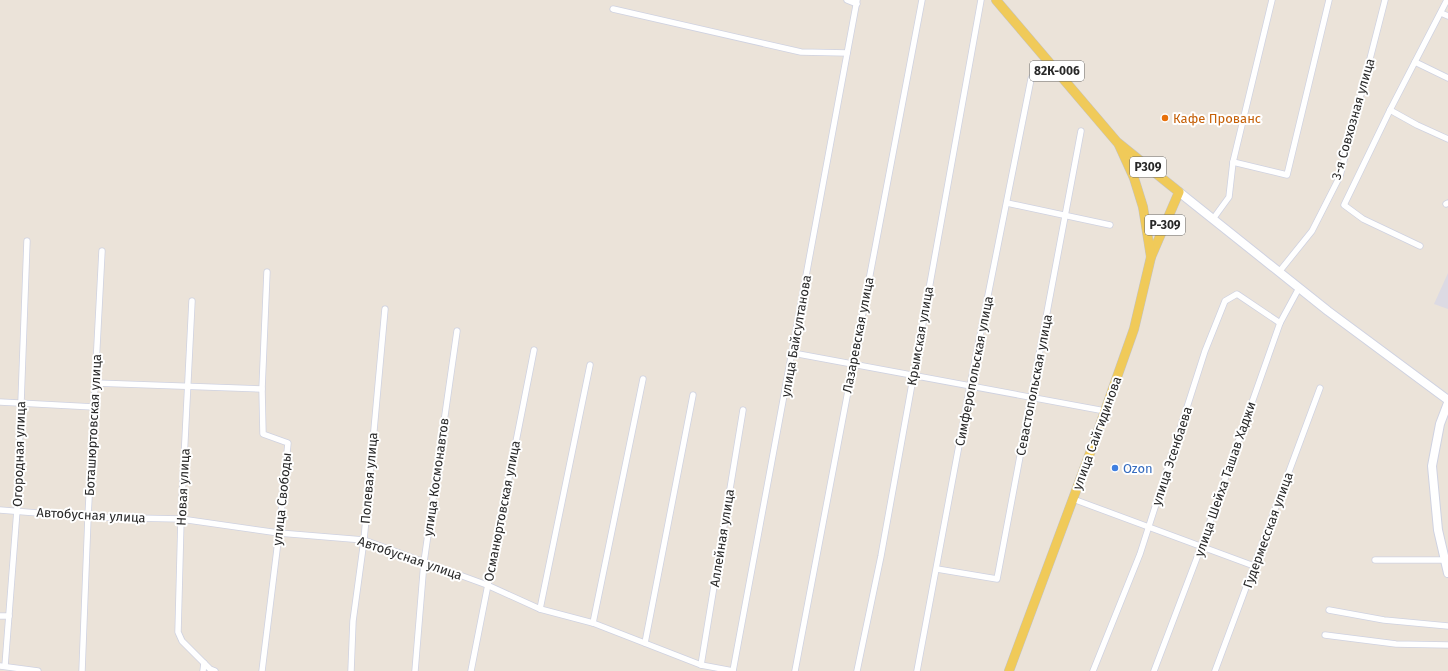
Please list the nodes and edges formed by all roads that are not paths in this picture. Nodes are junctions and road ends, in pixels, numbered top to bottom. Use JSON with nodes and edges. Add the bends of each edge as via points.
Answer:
{"nodes":[{"id":1,"x":847,"y":0,"type":"edge"},
{"id":2,"x":922,"y":0,"type":"edge"},
{"id":3,"x":981,"y":0,"type":"edge"},
{"id":4,"x":996,"y":0,"type":"edge"},
{"id":5,"x":1272,"y":0,"type":"edge"},
{"id":6,"x":1329,"y":0,"type":"edge"},
{"id":7,"x":1385,"y":0,"type":"edge"},
{"id":8,"x":1447,"y":0,"type":"edge"},
{"id":9,"x":857,"y":2,"type":"edge"},
{"id":10,"x":613,"y":9,"type":"dead end"},
{"id":11,"x":1441,"y":12,"type":"junction"},
{"id":12,"x":1448,"y":16,"type":"edge"},
{"id":13,"x":847,"y":53,"type":"junction"},
{"id":14,"x":1415,"y":62,"type":"junction"},
{"id":15,"x":1035,"y":72,"type":"dead end"},
{"id":16,"x":1448,"y":78,"type":"edge"},
{"id":17,"x":1390,"y":110,"type":"junction"},
{"id":18,"x":1081,"y":131,"type":"dead end"},
{"id":19,"x":1448,"y":138,"type":"edge"},
{"id":20,"x":1117,"y":142,"type":"junction"},
{"id":21,"x":1233,"y":162,"type":"junction"},
{"id":22,"x":1179,"y":192,"type":"junction"},
{"id":23,"x":1007,"y":203,"type":"junction"},
{"id":24,"x":1065,"y":216,"type":"junction"},
{"id":25,"x":1213,"y":219,"type":"junction"},
{"id":26,"x":1110,"y":225,"type":"dead end"},
{"id":27,"x":27,"y":241,"type":"dead end"},
{"id":28,"x":1420,"y":246,"type":"dead end"},
{"id":29,"x":102,"y":251,"type":"dead end"},
{"id":30,"x":1151,"y":257,"type":"junction"},
{"id":31,"x":267,"y":272,"type":"dead end"},
{"id":32,"x":1279,"y":272,"type":"junction"},
{"id":33,"x":1299,"y":288,"type":"junction"},
{"id":34,"x":192,"y":301,"type":"dead end"},
{"id":35,"x":385,"y":309,"type":"dead end"},
{"id":36,"x":1280,"y":323,"type":"junction"},
{"id":37,"x":457,"y":331,"type":"dead end"},
{"id":38,"x":534,"y":350,"type":"dead end"},
{"id":39,"x":793,"y":353,"type":"junction"},
{"id":40,"x":853,"y":364,"type":"junction"},
{"id":41,"x":590,"y":365,"type":"dead end"},
{"id":42,"x":913,"y":375,"type":"junction"},
{"id":43,"x":643,"y":380,"type":"dead end"},
{"id":44,"x":95,"y":383,"type":"junction"},
{"id":45,"x":970,"y":386,"type":"junction"},
{"id":46,"x":189,"y":387,"type":"junction"},
{"id":47,"x":1320,"y":388,"type":"dead end"},
{"id":48,"x":262,"y":389,"type":"junction"},
{"id":49,"x":693,"y":395,"type":"dead end"},
{"id":50,"x":1032,"y":397,"type":"junction"},
{"id":51,"x":0,"y":402,"type":"edge"},
{"id":52,"x":1448,"y":402,"type":"edge"},
{"id":53,"x":21,"y":403,"type":"junction"},
{"id":54,"x":94,"y":406,"type":"junction"},
{"id":55,"x":743,"y":410,"type":"dead end"},
{"id":56,"x":1105,"y":411,"type":"junction"},
{"id":57,"x":1073,"y":499,"type":"junction"},
{"id":58,"x":0,"y":510,"type":"edge"},
{"id":59,"x":17,"y":510,"type":"junction"},
{"id":60,"x":88,"y":517,"type":"junction"},
{"id":61,"x":181,"y":518,"type":"junction"},
{"id":62,"x":1150,"y":526,"type":"junction"},
{"id":63,"x":279,"y":533,"type":"junction"},
{"id":64,"x":364,"y":540,"type":"junction"},
{"id":65,"x":1201,"y":547,"type":"junction"},
{"id":66,"x":1375,"y":560,"type":"dead end"},
{"id":67,"x":1445,"y":560,"type":"junction"},
{"id":68,"x":424,"y":562,"type":"junction"},
{"id":69,"x":1254,"y":566,"type":"junction"},
{"id":70,"x":937,"y":569,"type":"junction"},
{"id":71,"x":1448,"y":573,"type":"edge"},
{"id":72,"x":487,"y":585,"type":"junction"},
{"id":73,"x":540,"y":609,"type":"junction"},
{"id":74,"x":1329,"y":610,"type":"dead end"},
{"id":75,"x":0,"y":616,"type":"edge"},
{"id":76,"x":9,"y":616,"type":"junction"},
{"id":77,"x":593,"y":623,"type":"junction"},
{"id":78,"x":1448,"y":626,"type":"edge"},
{"id":79,"x":1326,"y":635,"type":"dead end"},
{"id":80,"x":645,"y":643,"type":"junction"},
{"id":81,"x":1448,"y":645,"type":"edge"},
{"id":82,"x":204,"y":663,"type":"junction"},
{"id":83,"x":3,"y":666,"type":"edge"},
{"id":84,"x":700,"y":666,"type":"junction"},
{"id":85,"x":38,"y":671,"type":"edge"},
{"id":86,"x":82,"y":671,"type":"edge"},
{"id":87,"x":203,"y":671,"type":"edge"},
{"id":88,"x":215,"y":671,"type":"edge"},
{"id":89,"x":262,"y":671,"type":"edge"},
{"id":90,"x":351,"y":671,"type":"edge"},
{"id":91,"x":415,"y":671,"type":"edge"},
{"id":92,"x":471,"y":671,"type":"edge"},
{"id":93,"x":733,"y":671,"type":"edge"},
{"id":94,"x":795,"y":671,"type":"edge"},
{"id":95,"x":857,"y":671,"type":"edge"},
{"id":96,"x":916,"y":671,"type":"edge"},
{"id":97,"x":1009,"y":671,"type":"edge"},
{"id":98,"x":1093,"y":671,"type":"edge"},
{"id":99,"x":1154,"y":671,"type":"edge"},
{"id":100,"x":1216,"y":671,"type":"edge"}],
"edges":[{"from":1,"to":9,"type":"street"},
{"from":2,"to":40,"type":"street","name":"Лазаревская улица"},
{"from":3,"to":42,"type":"street","name":"Крымская улица"},
{"from":4,"to":20,"type":"main road","number":"82К-006"},
{"from":5,"to":21,"type":"street"},
{"from":6,"to":21,"type":"street","via":[[1287,174]]},
{"from":7,"to":32,"type":"street","name":"3-я Совхозная улица","via":[[1340,176],[1312,230]]},
{"from":8,"to":11,"type":"street"},
{"from":9,"to":13,"type":"street","name":"улица Байсултанова"},
{"from":10,"to":13,"type":"street","via":[[800,52]]},
{"from":11,"to":12,"type":"street"},
{"from":11,"to":14,"type":"street"},
{"from":13,"to":39,"type":"street","name":"улица Байсултанова"},
{"from":14,"to":16,"type":"street"},
{"from":14,"to":17,"type":"street"},
{"from":15,"to":23,"type":"street","name":"Симферопольская улица","via":[[1031,79]]},
{"from":17,"to":19,"type":"street"},
{"from":17,"to":28,"type":"street","via":[[1344,205],[1363,219]]},
{"from":18,"to":24,"type":"street","name":"Севастопольская улица"},
{"from":20,"to":22,"type":"main road","number":"Р309"},
{"from":20,"to":30,"type":"main road","number":"82К-006","via":[[1141,200]]},
{"from":21,"to":25,"type":"street","via":[[1229,197]]},
{"from":22,"to":25,"type":"main road"},
{"from":22,"to":30,"type":"main road","name":"улица Сайгидинова","number":"Р-309"},
{"from":23,"to":24,"type":"street"},
{"from":23,"to":45,"type":"street","name":"Симферопольская улица"},
{"from":24,"to":26,"type":"street"},
{"from":24,"to":50,"type":"street","name":"Севастопольская улица"},
{"from":25,"to":32,"type":"main road"},
{"from":27,"to":53,"type":"street","name":"Огородная улица"},
{"from":29,"to":44,"type":"street","name":"Боташюртовская улица"},
{"from":30,"to":56,"type":"main road","name":"улица Сайгидинова","number":"82К-006","via":[[1134,329]]},
{"from":31,"to":48,"type":"street","name":"улица Свободы"},
{"from":32,"to":33,"type":"main road"},
{"from":33,"to":36,"type":"street","name":"улица Шейха Ташав Хаджи"},
{"from":33,"to":52,"type":"main road"},
{"from":34,"to":46,"type":"street","name":"Новая улица"},
{"from":35,"to":64,"type":"street","name":"Полевая улица"},
{"from":36,"to":62,"type":"street","name":"улица Эсенбаева","via":[[1237,294],[1225,301],[1205,351]]},
{"from":36,"to":65,"type":"street","name":"улица Шейха Ташав Хаджи"},
{"from":37,"to":68,"type":"street","name":"улица Космонавтов"},
{"from":38,"to":72,"type":"street","name":"Османюртовская улица"},
{"from":39,"to":40,"type":"street"},
{"from":39,"to":93,"type":"street","name":"улица Байсултанова"},
{"from":40,"to":42,"type":"street"},
{"from":40,"to":94,"type":"street","name":"Лазаревская улица"},
{"from":41,"to":73,"type":"street"},
{"from":42,"to":45,"type":"street"},
{"from":42,"to":95,"type":"street","name":"Крымская улица"},
{"from":43,"to":77,"type":"street"},
{"from":44,"to":46,"type":"street"},
{"from":44,"to":54,"type":"street","name":"Боташюртовская улица"},
{"from":45,"to":50,"type":"street"},
{"from":45,"to":70,"type":"street","name":"Симферопольская улица"},
{"from":46,"to":48,"type":"street"},
{"from":46,"to":61,"type":"street","name":"Новая улица"},
{"from":47,"to":69,"type":"street","name":"Гудермесская улица"},
{"from":48,"to":63,"type":"street","name":"улица Свободы","via":[[263,434],[288,443]]},
{"from":49,"to":80,"type":"street"},
{"from":50,"to":56,"type":"street"},
{"from":50,"to":70,"type":"street","name":"Севастопольская улица","via":[[997,580]]},
{"from":51,"to":53,"type":"street"},
{"from":52,"to":67,"type":"main road","via":[[1440,424],[1432,466],[1438,530]]},
{"from":53,"to":54,"type":"street"},
{"from":53,"to":59,"type":"street","name":"Огородная улица"},
{"from":54,"to":60,"type":"street","name":"Боташюртовская улица"},
{"from":55,"to":84,"type":"street","name":"Аллейная улица"},
{"from":56,"to":57,"type":"main road","name":"улица Сайгидинова","number":"82К-006"},
{"from":57,"to":62,"type":"street"},
{"from":57,"to":97,"type":"main road","name":"улица Сайгидинова","number":"82К-006"},
{"from":58,"to":59,"type":"street","name":"Автобусная улица"},
{"from":59,"to":60,"type":"street","name":"Автобусная улица"},
{"from":59,"to":76,"type":"street","name":"Огородная улица"},
{"from":60,"to":61,"type":"street","name":"Автобусная улица"},
{"from":60,"to":86,"type":"street","name":"Боташюртовская улица"},
{"from":61,"to":63,"type":"street","name":"Автобусная улица"},
{"from":61,"to":82,"type":"street","name":"Новая улица","via":[[178,632],[182,641]]},
{"from":62,"to":65,"type":"street"},
{"from":62,"to":98,"type":"street","name":"улица Эсенбаева"},
{"from":63,"to":64,"type":"street","name":"Автобусная улица"},
{"from":63,"to":89,"type":"street","name":"улица Свободы"},
{"from":64,"to":68,"type":"street","name":"Автобусная улица"},
{"from":64,"to":90,"type":"street","name":"Полевая улица"},
{"from":65,"to":69,"type":"street"},
{"from":65,"to":99,"type":"street","name":"улица Шейха Ташав Хаджи"},
{"from":66,"to":67,"type":"street"},
{"from":67,"to":71,"type":"main road"},
{"from":68,"to":72,"type":"street","name":"Автобусная улица"},
{"from":68,"to":91,"type":"street","name":"улица Космонавтов"},
{"from":69,"to":100,"type":"street","name":"Гудермесская улица"},
{"from":70,"to":96,"type":"street","name":"Симферопольская улица"},
{"from":72,"to":73,"type":"street","name":"Автобусная улица"},
{"from":72,"to":92,"type":"street","name":"Османюртовская улица"},
{"from":73,"to":77,"type":"street","name":"Автобусная улица"},
{"from":74,"to":78,"type":"street","via":[[1384,620]]},
{"from":75,"to":76,"type":"street"},
{"from":76,"to":83,"type":"street","name":"Огородная улица"},
{"from":77,"to":80,"type":"street","name":"Автобусная улица"},
{"from":79,"to":81,"type":"street","via":[[1396,644]]},
{"from":80,"to":84,"type":"street","name":"Автобусная улица"},
{"from":82,"to":87,"type":"street"},
{"from":82,"to":88,"type":"street","name":"Новая улица"},
{"from":83,"to":85,"type":"street"},
{"from":84,"to":93,"type":"street","name":"Автобусная улица"}]}
